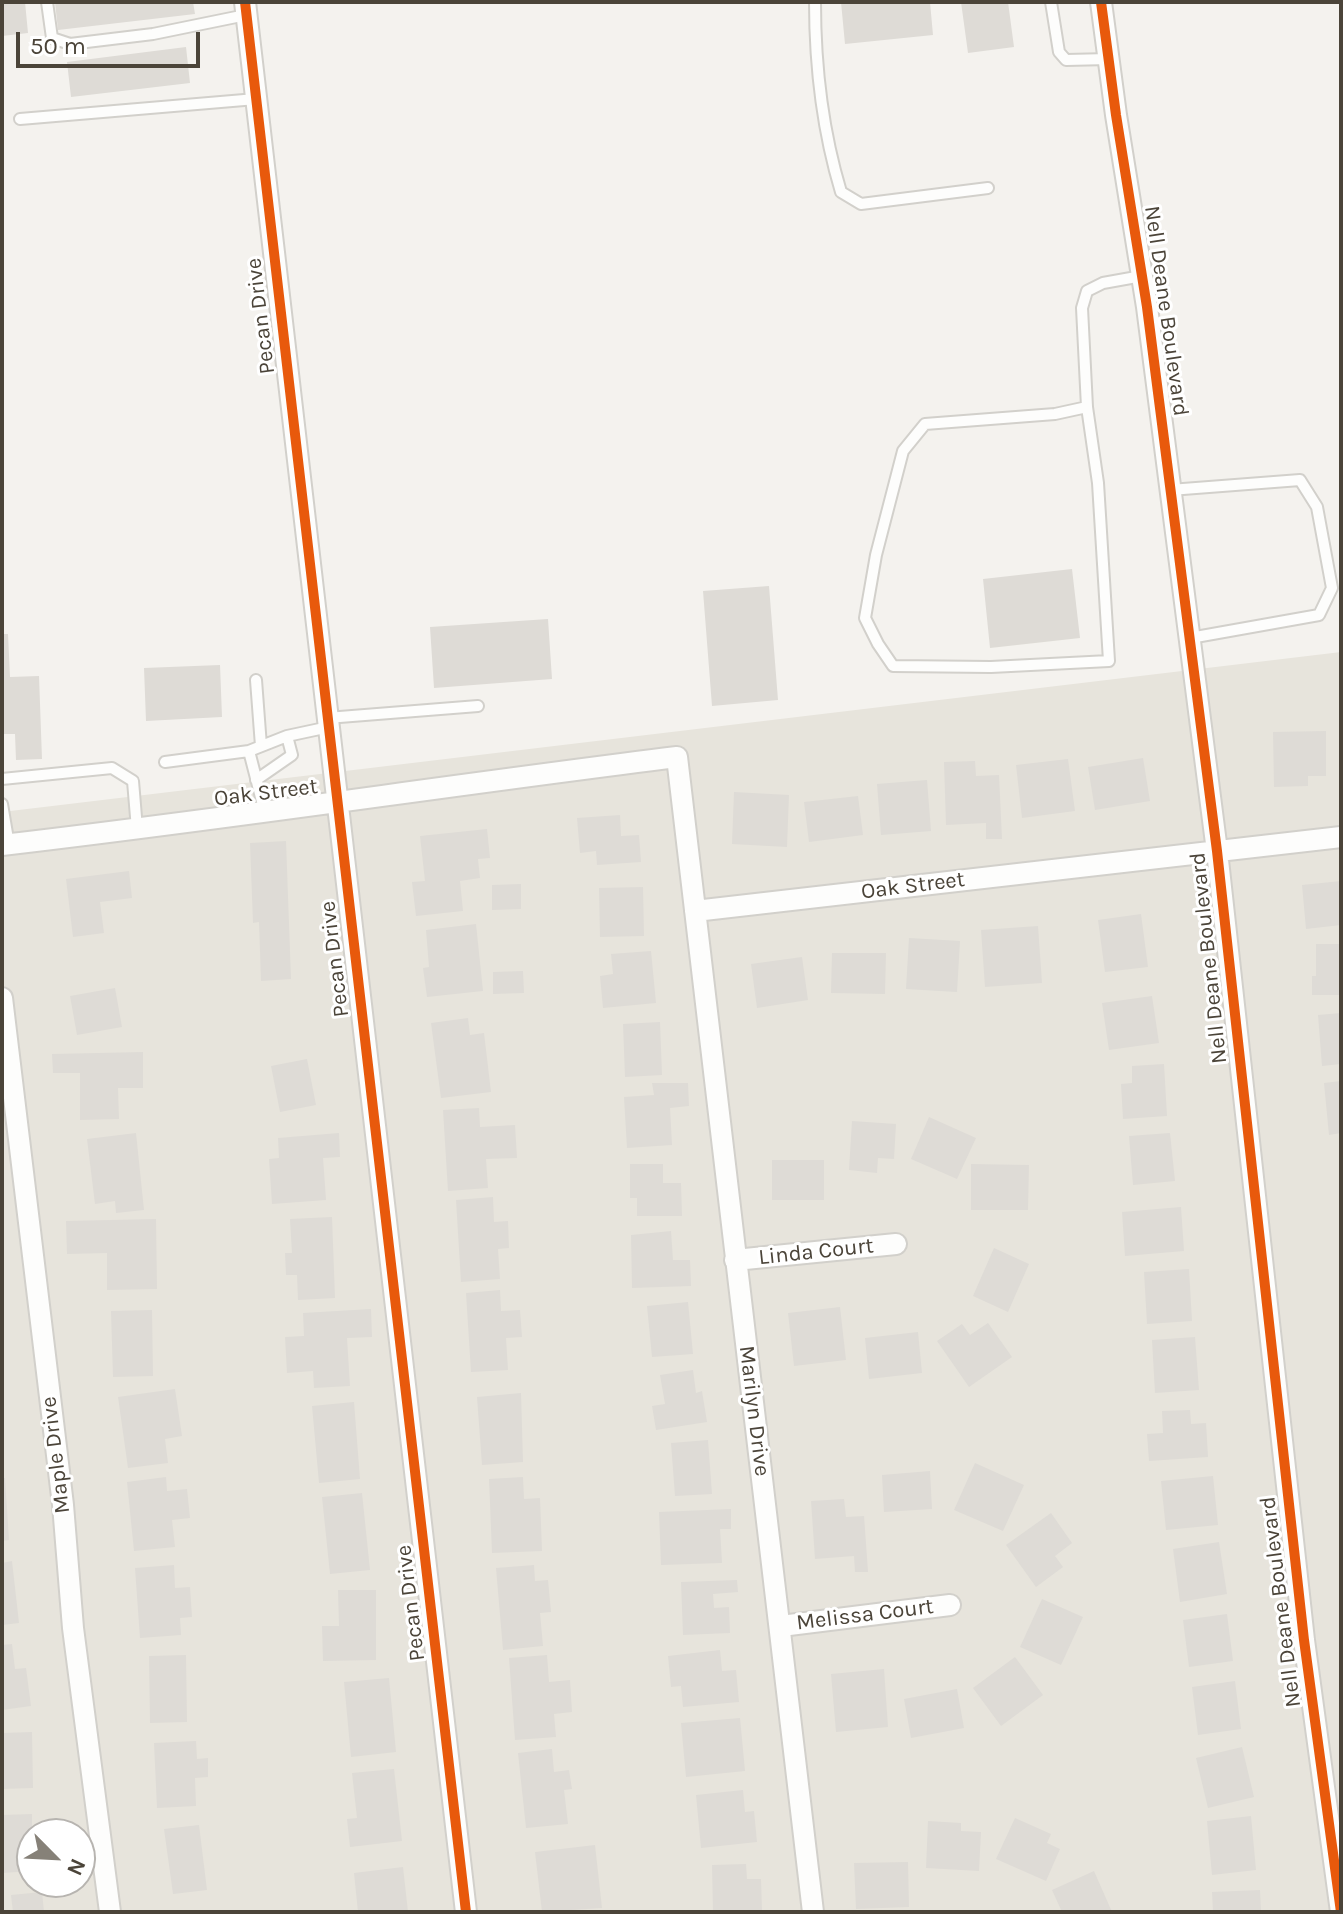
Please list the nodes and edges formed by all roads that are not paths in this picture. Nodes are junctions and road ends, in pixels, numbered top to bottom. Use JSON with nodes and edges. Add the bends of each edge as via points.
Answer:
{"nodes":[{"id":1,"x":47,"y":2,"type":"edge"},
{"id":2,"x":815,"y":2,"type":"edge"},
{"id":3,"x":1051,"y":2,"type":"edge"},
{"id":4,"x":1101,"y":2,"type":"edge"},
{"id":5,"x":246,"y":8,"type":"edge"},
{"id":6,"x":1109,"y":59,"type":"junction"},
{"id":7,"x":256,"y":99,"type":"junction"},
{"id":8,"x":20,"y":119,"type":"dead end"},
{"id":9,"x":988,"y":188,"type":"dead end"},
{"id":10,"x":1142,"y":276,"type":"junction"},
{"id":11,"x":1087,"y":407,"type":"junction"},
{"id":12,"x":1170,"y":490,"type":"junction"},
{"id":13,"x":1190,"y":638,"type":"junction"},
{"id":14,"x":256,"y":680,"type":"dead end"},
{"id":15,"x":478,"y":706,"type":"dead end"},
{"id":16,"x":328,"y":723,"type":"junction"},
{"id":17,"x":287,"y":736,"type":"junction"},
{"id":18,"x":261,"y":746,"type":"junction"},
{"id":19,"x":249,"y":751,"type":"junction"},
{"id":20,"x":165,"y":762,"type":"dead end"},
{"id":21,"x":2,"y":779,"type":"edge"},
{"id":22,"x":256,"y":780,"type":"junction"},
{"id":23,"x":2,"y":804,"type":"edge"},
{"id":24,"x":337,"y":804,"type":"junction"},
{"id":25,"x":265,"y":813,"type":"junction"},
{"id":26,"x":137,"y":829,"type":"junction"},
{"id":27,"x":1341,"y":837,"type":"edge"},
{"id":28,"x":6,"y":845,"type":"edge"},
{"id":29,"x":1217,"y":851,"type":"junction"},
{"id":30,"x":695,"y":911,"type":"junction"},
{"id":31,"x":2,"y":998,"type":"edge"},
{"id":32,"x":896,"y":1244,"type":"dead end"},
{"id":33,"x":735,"y":1260,"type":"junction"},
{"id":34,"x":950,"y":1605,"type":"dead end"},
{"id":35,"x":781,"y":1626,"type":"junction"},
{"id":36,"x":110,"y":1912,"type":"edge"},
{"id":37,"x":466,"y":1912,"type":"edge"},
{"id":38,"x":813,"y":1912,"type":"edge"},
{"id":39,"x":1341,"y":1912,"type":"edge"}],
"edges":[{"from":1,"to":5,"type":"lane","via":[[52,38],[70,44],[153,34]]},
{"from":2,"to":9,"type":"lane","via":[[819,91],[841,192],[861,204]]},
{"from":3,"to":6,"type":"lane","via":[[1059,52],[1066,60]]},
{"from":4,"to":6,"type":"street","name":"Nell Deane Boulevard"},
{"from":5,"to":7,"type":"street","name":"Pecan Drive"},
{"from":6,"to":10,"type":"street","name":"Nell Deane Boulevard"},
{"from":7,"to":8,"type":"lane"},
{"from":7,"to":16,"type":"street","name":"Pecan Drive"},
{"from":10,"to":11,"type":"lane","via":[[1087,291],[1082,308]]},
{"from":10,"to":12,"type":"street","name":"Nell Deane Boulevard"},
{"from":11,"to":11,"type":"lane","via":[[1098,483],[1109,661],[893,666],[865,618],[903,451],[925,424]]},
{"from":12,"to":13,"type":"street","name":"Nell Deane Boulevard"},
{"from":12,"to":13,"type":"lane","via":[[1300,480],[1317,507],[1332,588],[1319,615]]},
{"from":13,"to":29,"type":"street","name":"Nell Deane Boulevard"},
{"from":14,"to":18,"type":"lane"},
{"from":15,"to":16,"type":"lane"},
{"from":16,"to":17,"type":"lane"},
{"from":16,"to":24,"type":"street","name":"Pecan Drive"},
{"from":17,"to":18,"type":"lane"},
{"from":17,"to":22,"type":"lane","via":[[292,755]]},
{"from":18,"to":19,"type":"lane"},
{"from":19,"to":20,"type":"lane"},
{"from":19,"to":22,"type":"lane"},
{"from":21,"to":26,"type":"lane","via":[[112,768],[133,781]]},
{"from":22,"to":25,"type":"lane"},
{"from":23,"to":28,"type":"lane"},
{"from":24,"to":25,"type":"street","name":"Oak Street"},
{"from":24,"to":30,"type":"street","name":"Oak Street","via":[[677,757]]},
{"from":24,"to":37,"type":"street","name":"Pecan Drive"},
{"from":25,"to":26,"type":"street","name":"Oak Street"},
{"from":26,"to":28,"type":"street","name":"Oak Street"},
{"from":27,"to":29,"type":"street","name":"Oak Street"},
{"from":29,"to":30,"type":"street","name":"Oak Street"},
{"from":29,"to":39,"type":"street","name":"Nell Deane Boulevard","via":[[1304,1640]]},
{"from":30,"to":33,"type":"street","name":"Marilyn Drive"},
{"from":31,"to":36,"type":"street","name":"Maple Drive"},
{"from":32,"to":33,"type":"street","name":"Linda Court"},
{"from":33,"to":35,"type":"street","name":"Marilyn Drive"},
{"from":34,"to":35,"type":"street","name":"Melissa Court"},
{"from":35,"to":38,"type":"street","name":"Marilyn Drive"}]}
